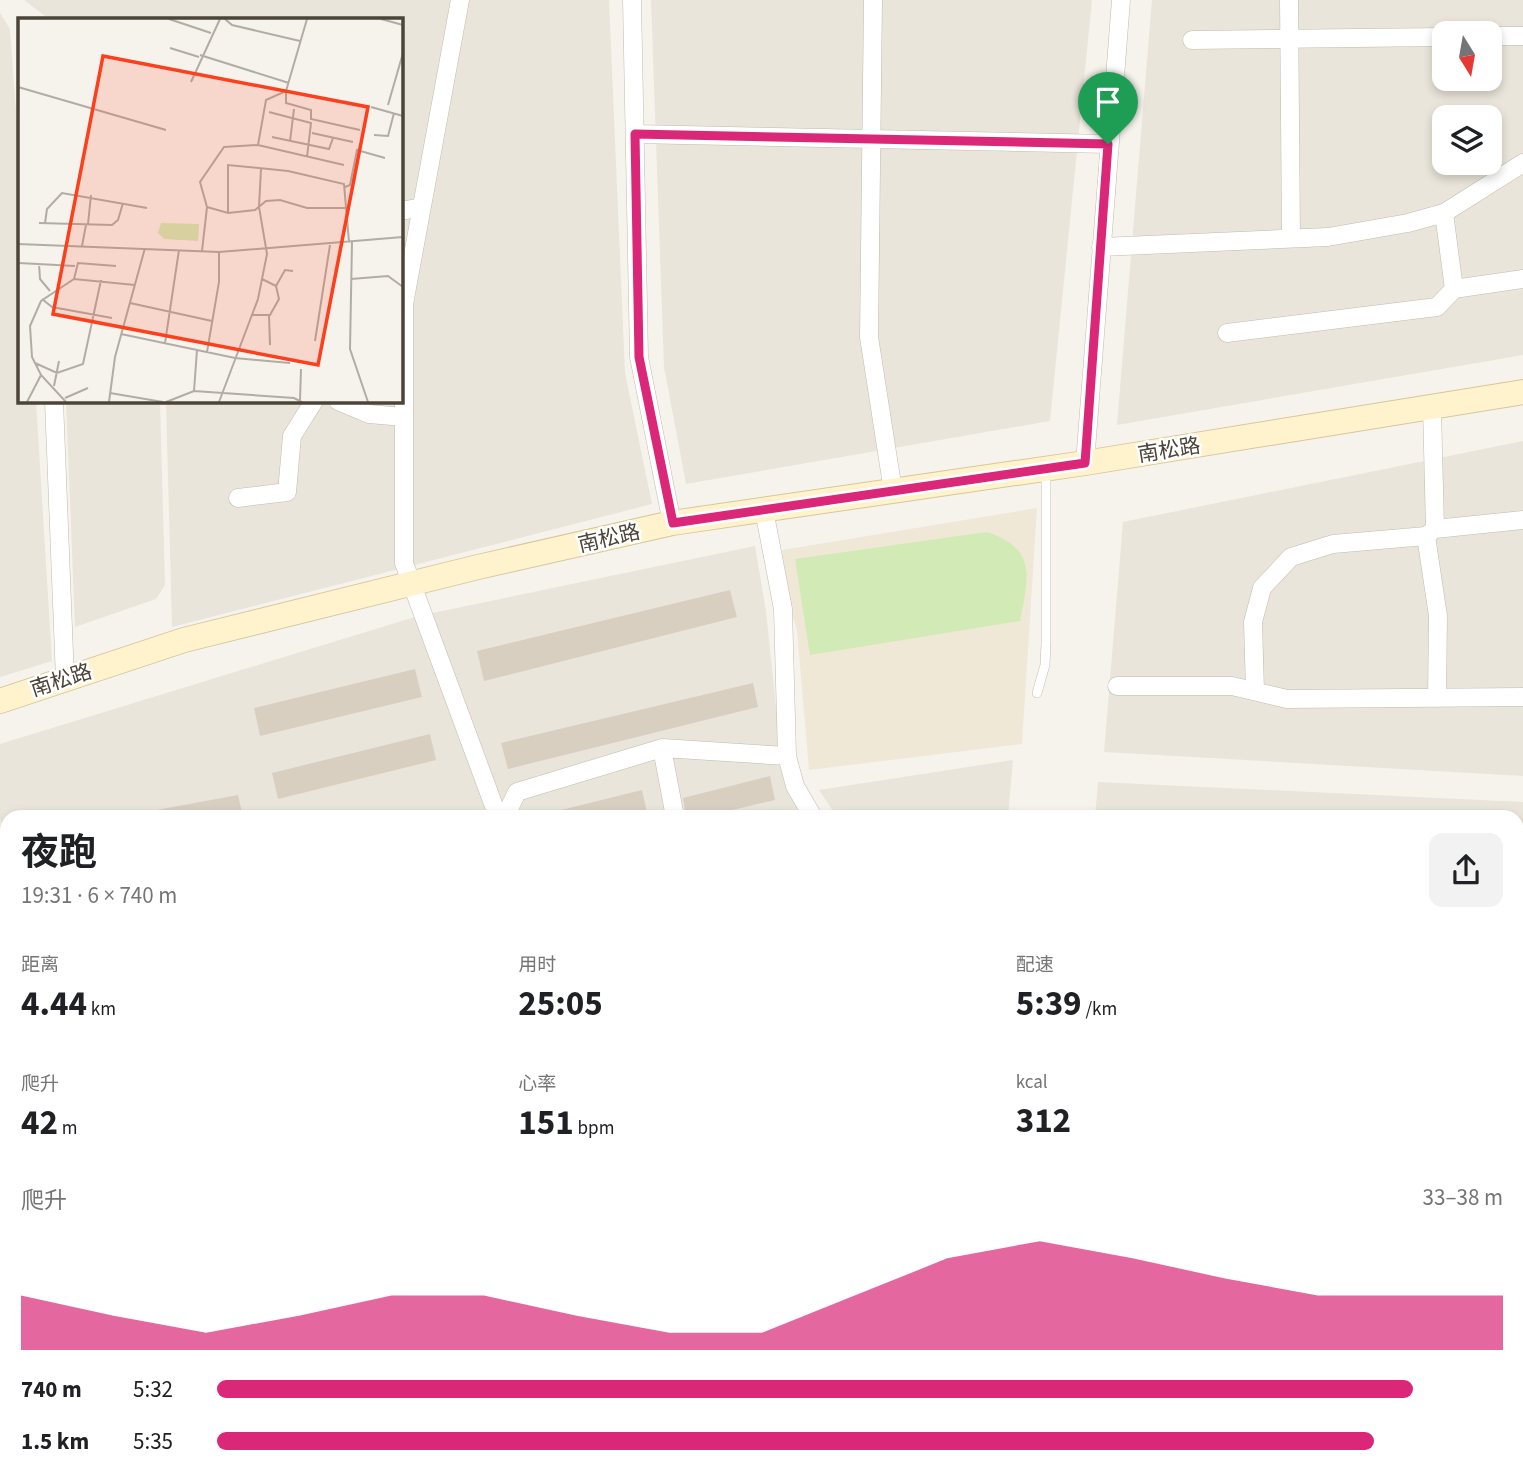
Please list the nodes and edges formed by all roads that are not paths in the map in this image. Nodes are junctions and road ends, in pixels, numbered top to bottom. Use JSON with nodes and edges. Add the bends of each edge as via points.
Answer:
{"nodes":[{"id":1,"x":460,"y":0,"type":"edge"},
{"id":2,"x":632,"y":0,"type":"edge"},
{"id":3,"x":873,"y":0,"type":"edge"},
{"id":4,"x":1121,"y":0,"type":"edge"},
{"id":5,"x":1289,"y":0,"type":"edge"},
{"id":6,"x":1502,"y":36,"type":"edge"},
{"id":7,"x":1523,"y":36,"type":"edge"},
{"id":8,"x":1432,"y":37,"type":"edge"},
{"id":9,"x":1288,"y":39,"type":"junction"},
{"id":10,"x":1192,"y":40,"type":"dead end"},
{"id":11,"x":635,"y":134,"type":"junction"},
{"id":12,"x":870,"y":139,"type":"junction"},
{"id":13,"x":1108,"y":144,"type":"junction"},
{"id":14,"x":1523,"y":163,"type":"edge"},
{"id":15,"x":422,"y":207,"type":"junction"},
{"id":16,"x":402,"y":211,"type":"edge"},
{"id":17,"x":1444,"y":213,"type":"junction"},
{"id":18,"x":1291,"y":238,"type":"junction"},
{"id":19,"x":1101,"y":247,"type":"junction"},
{"id":20,"x":1523,"y":279,"type":"edge"},
{"id":21,"x":1454,"y":289,"type":"junction"},
{"id":22,"x":1227,"y":332,"type":"dead end"},
{"id":23,"x":1523,"y":392,"type":"edge"},
{"id":24,"x":54,"y":402,"type":"edge"},
{"id":25,"x":313,"y":402,"type":"edge"},
{"id":26,"x":340,"y":402,"type":"edge"},
{"id":27,"x":1432,"y":407,"type":"junction"},
{"id":28,"x":404,"y":417,"type":"junction"},
{"id":29,"x":1085,"y":463,"type":"junction"},
{"id":30,"x":1046,"y":469,"type":"junction"},
{"id":31,"x":893,"y":491,"type":"junction"},
{"id":32,"x":238,"y":498,"type":"dead end"},
{"id":33,"x":764,"y":510,"type":"junction"},
{"id":34,"x":1523,"y":520,"type":"edge"},
{"id":35,"x":673,"y":523,"type":"junction"},
{"id":36,"x":1431,"y":532,"type":"junction"},
{"id":37,"x":412,"y":585,"type":"junction"},
{"id":38,"x":65,"y":679,"type":"junction"},
{"id":39,"x":1117,"y":686,"type":"dead end"},
{"id":40,"x":1255,"y":691,"type":"junction"},
{"id":41,"x":1037,"y":693,"type":"dead end"},
{"id":42,"x":1523,"y":697,"type":"edge"},
{"id":43,"x":1437,"y":698,"type":"junction"},
{"id":44,"x":0,"y":701,"type":"edge"},
{"id":45,"x":663,"y":748,"type":"junction"},
{"id":46,"x":787,"y":756,"type":"junction"},
{"id":47,"x":495,"y":810,"type":"edge"},
{"id":48,"x":508,"y":810,"type":"edge"},
{"id":49,"x":674,"y":810,"type":"edge"},
{"id":50,"x":809,"y":810,"type":"edge"}],
"edges":[{"from":1,"to":15,"type":"street"},
{"from":2,"to":11,"type":"street"},
{"from":3,"to":12,"type":"street"},
{"from":4,"to":13,"type":"street"},
{"from":5,"to":9,"type":"street"},
{"from":6,"to":7,"type":"street"},
{"from":8,"to":9,"type":"street"},
{"from":9,"to":10,"type":"street"},
{"from":9,"to":18,"type":"street"},
{"from":11,"to":12,"type":"street"},
{"from":11,"to":35,"type":"street","via":[[639,357]]},
{"from":12,"to":13,"type":"street"},
{"from":12,"to":31,"type":"street","via":[[869,337]]},
{"from":13,"to":19,"type":"street"},
{"from":14,"to":17,"type":"street"},
{"from":15,"to":16,"type":"street"},
{"from":15,"to":28,"type":"street","via":[[404,304]]},
{"from":17,"to":18,"type":"street","via":[[1395,226]]},
{"from":17,"to":21,"type":"street"},
{"from":18,"to":19,"type":"street"},
{"from":19,"to":29,"type":"street"},
{"from":20,"to":21,"type":"street"},
{"from":21,"to":22,"type":"street","via":[[1437,307]]},
{"from":23,"to":27,"type":"street","name":"南松路"},
{"from":24,"to":38,"type":"street"},
{"from":25,"to":32,"type":"street","via":[[292,436],[287,492]]},
{"from":26,"to":28,"type":"street","via":[[369,414]]},
{"from":27,"to":29,"type":"street","name":"南松路"},
{"from":27,"to":36,"type":"street"},
{"from":28,"to":37,"type":"street","via":[[404,563]]},
{"from":29,"to":30,"type":"street","name":"南松路"},
{"from":30,"to":31,"type":"street","name":"南松路"},
{"from":30,"to":41,"type":"lane","via":[[1046,643]]},
{"from":31,"to":33,"type":"street","name":"南松路"},
{"from":33,"to":35,"type":"street","name":"南松路"},
{"from":33,"to":46,"type":"street","via":[[783,609]]},
{"from":34,"to":36,"type":"street"},
{"from":35,"to":37,"type":"street","name":"南松路"},
{"from":36,"to":40,"type":"street","via":[[1334,544],[1291,557],[1262,588],[1253,622]]},
{"from":36,"to":43,"type":"street","via":[[1438,616]]},
{"from":37,"to":38,"type":"street","name":"南松路","via":[[184,640]]},
{"from":37,"to":47,"type":"street"},
{"from":38,"to":44,"type":"street","name":"南松路"},
{"from":39,"to":40,"type":"street","via":[[1233,686]]},
{"from":40,"to":43,"type":"street","via":[[1287,699]]},
{"from":42,"to":43,"type":"street"},
{"from":45,"to":46,"type":"street"},
{"from":45,"to":48,"type":"street","via":[[517,792]]},
{"from":45,"to":49,"type":"street"},
{"from":46,"to":50,"type":"street","via":[[795,786]]}]}
